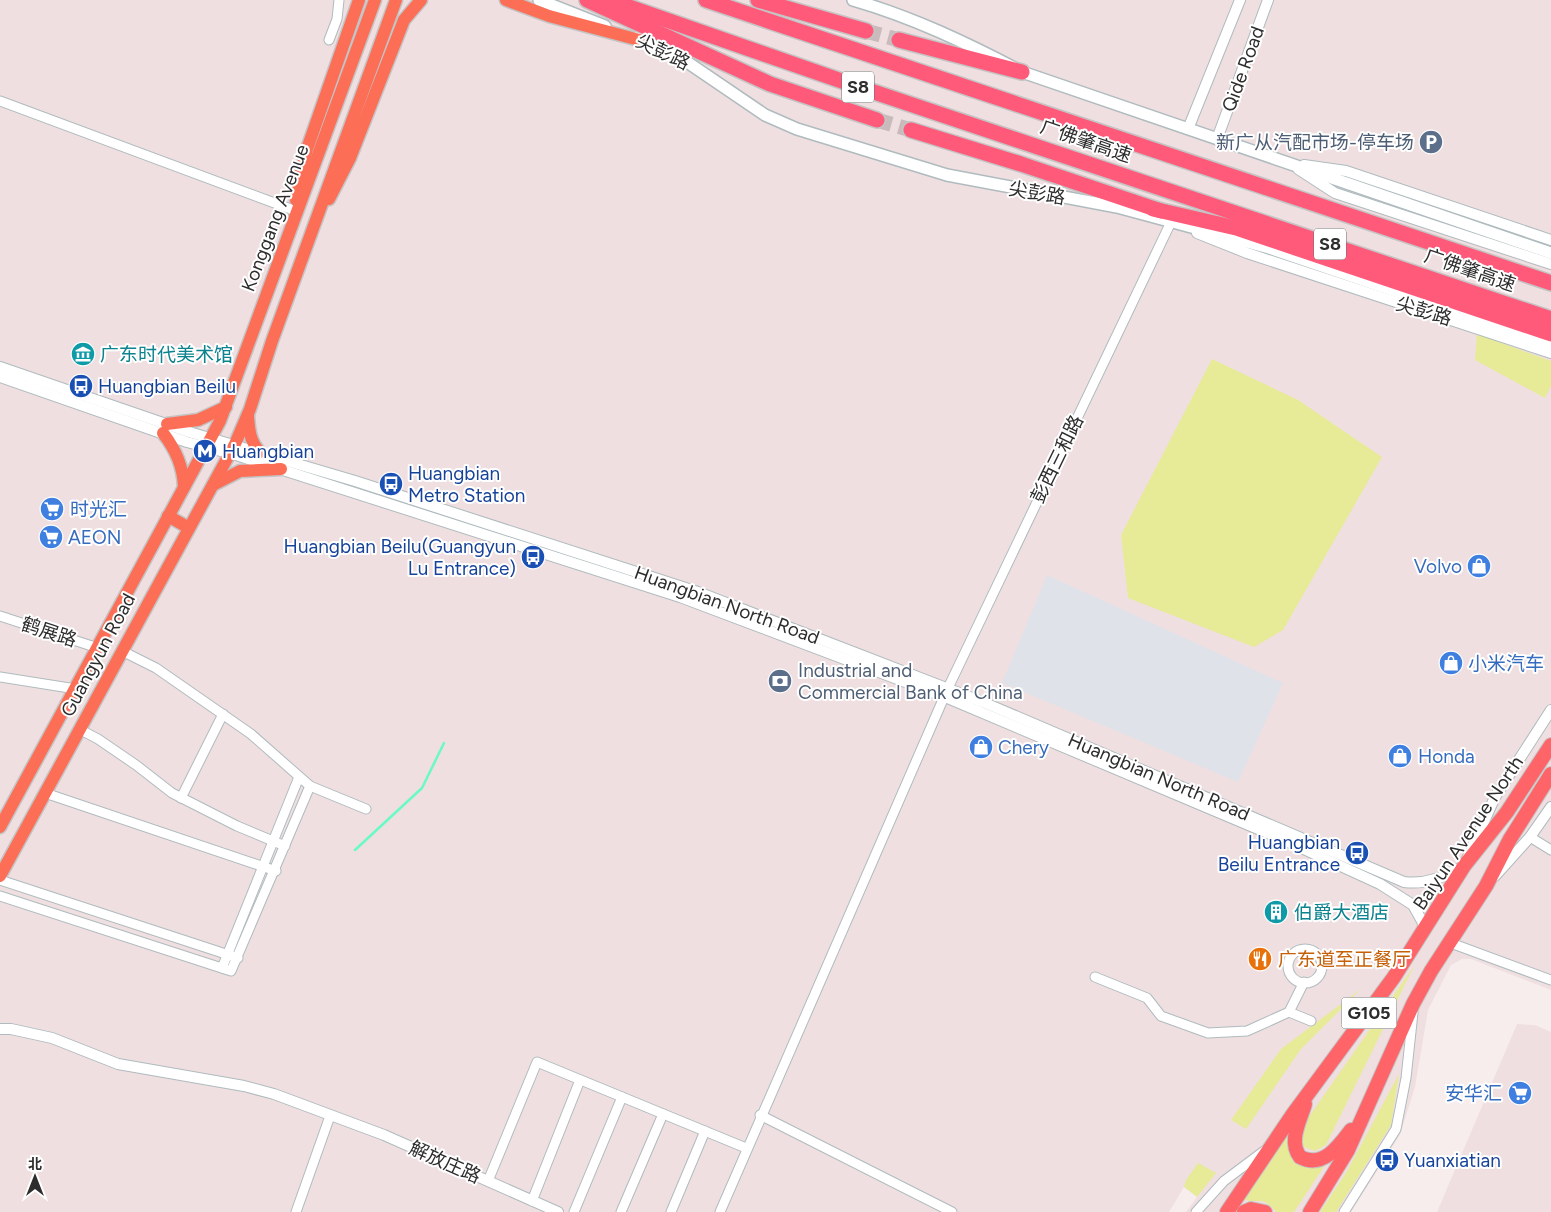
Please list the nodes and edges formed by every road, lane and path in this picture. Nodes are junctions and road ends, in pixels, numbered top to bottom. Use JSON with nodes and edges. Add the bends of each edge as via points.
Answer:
{"nodes":[{"id":1,"x":339,"y":0,"type":"edge"},
{"id":2,"x":360,"y":0,"type":"edge"},
{"id":3,"x":375,"y":0,"type":"edge"},
{"id":4,"x":396,"y":0,"type":"edge"},
{"id":5,"x":420,"y":0,"type":"edge"},
{"id":6,"x":506,"y":0,"type":"edge"},
{"id":7,"x":539,"y":0,"type":"edge"},
{"id":8,"x":588,"y":0,"type":"edge"},
{"id":9,"x":609,"y":0,"type":"edge"},
{"id":10,"x":706,"y":0,"type":"edge"},
{"id":11,"x":758,"y":0,"type":"edge"},
{"id":12,"x":853,"y":0,"type":"edge"},
{"id":13,"x":1240,"y":0,"type":"edge"},
{"id":14,"x":1268,"y":0,"type":"edge"},
{"id":15,"x":866,"y":31,"type":"tunnel mouth"},
{"id":16,"x":329,"y":40,"type":"dead end"},
{"id":17,"x":899,"y":40,"type":"tunnel mouth"},
{"id":18,"x":644,"y":41,"type":"junction"},
{"id":19,"x":1022,"y":72,"type":"junction"},
{"id":20,"x":0,"y":101,"type":"edge"},
{"id":21,"x":878,"y":120,"type":"tunnel mouth"},
{"id":22,"x":1188,"y":129,"type":"junction"},
{"id":23,"x":911,"y":130,"type":"tunnel mouth"},
{"id":24,"x":1217,"y":139,"type":"junction"},
{"id":25,"x":1289,"y":164,"type":"junction"},
{"id":26,"x":1153,"y":209,"type":"junction"},
{"id":27,"x":296,"y":211,"type":"junction"},
{"id":28,"x":316,"y":218,"type":"junction"},
{"id":29,"x":1171,"y":222,"type":"junction"},
{"id":30,"x":1551,"y":240,"type":"edge"},
{"id":31,"x":1269,"y":248,"type":"junction"},
{"id":32,"x":1551,"y":253,"type":"edge"},
{"id":33,"x":1551,"y":264,"type":"edge"},
{"id":34,"x":1551,"y":283,"type":"edge"},
{"id":35,"x":1551,"y":319,"type":"edge"},
{"id":36,"x":1551,"y":334,"type":"edge"},
{"id":37,"x":1551,"y":344,"type":"edge"},
{"id":38,"x":244,"y":353,"type":"junction"},
{"id":39,"x":1551,"y":353,"type":"edge"},
{"id":40,"x":264,"y":363,"type":"junction"},
{"id":41,"x":0,"y":367,"type":"edge"},
{"id":42,"x":0,"y":377,"type":"edge"},
{"id":43,"x":226,"y":407,"type":"junction"},
{"id":44,"x":248,"y":413,"type":"junction"},
{"id":45,"x":165,"y":429,"type":"junction"},
{"id":46,"x":208,"y":442,"type":"junction"},
{"id":47,"x":233,"y":449,"type":"junction"},
{"id":48,"x":260,"y":452,"type":"junction"},
{"id":49,"x":281,"y":469,"type":"junction"},
{"id":50,"x":213,"y":485,"type":"junction"},
{"id":51,"x":184,"y":487,"type":"junction"},
{"id":52,"x":168,"y":516,"type":"junction"},
{"id":53,"x":189,"y":528,"type":"junction"},
{"id":54,"x":0,"y":616,"type":"edge"},
{"id":55,"x":98,"y":648,"type":"junction"},
{"id":56,"x":122,"y":651,"type":"junction"},
{"id":57,"x":0,"y":677,"type":"edge"},
{"id":58,"x":76,"y":690,"type":"junction"},
{"id":59,"x":946,"y":693,"type":"junction"},
{"id":60,"x":1551,"y":710,"type":"edge"},
{"id":61,"x":222,"y":714,"type":"junction"},
{"id":62,"x":79,"y":729,"type":"junction"},
{"id":63,"x":1551,"y":745,"type":"edge"},
{"id":64,"x":1551,"y":774,"type":"edge"},
{"id":65,"x":299,"y":777,"type":"junction"},
{"id":66,"x":310,"y":786,"type":"junction"},
{"id":67,"x":45,"y":793,"type":"junction"},
{"id":68,"x":180,"y":798,"type":"junction"},
{"id":69,"x":1551,"y":807,"type":"edge"},
{"id":70,"x":366,"y":809,"type":"dead end"},
{"id":71,"x":0,"y":828,"type":"edge"},
{"id":72,"x":1530,"y":837,"type":"junction"},
{"id":73,"x":285,"y":846,"type":"junction"},
{"id":74,"x":1551,"y":850,"type":"edge"},
{"id":75,"x":263,"y":866,"type":"junction"},
{"id":76,"x":1464,"y":866,"type":"junction"},
{"id":77,"x":276,"y":871,"type":"junction"},
{"id":78,"x":0,"y":876,"type":"edge"},
{"id":79,"x":0,"y":880,"type":"edge"},
{"id":80,"x":1486,"y":886,"type":"junction"},
{"id":81,"x":0,"y":896,"type":"edge"},
{"id":82,"x":1424,"y":931,"type":"junction"},
{"id":83,"x":1448,"y":942,"type":"junction"},
{"id":84,"x":228,"y":955,"type":"junction"},
{"id":85,"x":238,"y":958,"type":"junction"},
{"id":86,"x":222,"y":968,"type":"junction"},
{"id":87,"x":1095,"y":977,"type":"dead end"},
{"id":88,"x":1551,"y":980,"type":"edge"},
{"id":89,"x":1304,"y":982,"type":"dead end"},
{"id":90,"x":1414,"y":1004,"type":"junction"},
{"id":91,"x":1289,"y":1012,"type":"junction"},
{"id":92,"x":1311,"y":1021,"type":"dead end"},
{"id":93,"x":0,"y":1029,"type":"edge"},
{"id":94,"x":580,"y":1080,"type":"junction"},
{"id":95,"x":1310,"y":1091,"type":"junction"},
{"id":96,"x":622,"y":1097,"type":"junction"},
{"id":97,"x":1367,"y":1108,"type":"junction"},
{"id":98,"x":663,"y":1114,"type":"junction"},
{"id":99,"x":760,"y":1115,"type":"junction"},
{"id":100,"x":330,"y":1116,"type":"junction"},
{"id":101,"x":705,"y":1131,"type":"junction"},
{"id":102,"x":1271,"y":1146,"type":"junction"},
{"id":103,"x":746,"y":1148,"type":"junction"},
{"id":104,"x":488,"y":1181,"type":"junction"},
{"id":105,"x":532,"y":1201,"type":"junction"},
{"id":106,"x":296,"y":1212,"type":"edge"},
{"id":107,"x":558,"y":1212,"type":"edge"},
{"id":108,"x":574,"y":1212,"type":"edge"},
{"id":109,"x":621,"y":1212,"type":"edge"},
{"id":110,"x":671,"y":1212,"type":"edge"},
{"id":111,"x":720,"y":1212,"type":"edge"},
{"id":112,"x":952,"y":1212,"type":"edge"},
{"id":113,"x":1196,"y":1212,"type":"edge"},
{"id":114,"x":1227,"y":1212,"type":"edge"},
{"id":115,"x":1244,"y":1212,"type":"edge"},
{"id":116,"x":1265,"y":1212,"type":"edge"},
{"id":117,"x":1310,"y":1212,"type":"edge"},
{"id":118,"x":1344,"y":1212,"type":"edge"}],
"edges":[{"from":1,"to":16,"type":"street","via":[[337,19]]},
{"from":2,"to":27,"type":"main road","via":[[307,149],[298,182]]},
{"from":3,"to":27,"type":"main road","name":"Konggang Avenue"},
{"from":4,"to":28,"type":"main road","name":"Konggang Avenue"},
{"from":5,"to":28,"type":"main road","via":[[404,20],[344,171]]},
{"from":6,"to":18,"type":"main road","via":[[549,16]]},
{"from":7,"to":18,"type":"main road","name":"尖彭路"},
{"from":8,"to":21,"type":"highway","via":[[770,84]]},
{"from":9,"to":35,"type":"highway","name":"广佛肇高速","number":"S8","via":[[840,81]]},
{"from":10,"to":34,"type":"highway","name":"广佛肇高速","number":"S8"},
{"from":11,"to":15,"type":"highway"},
{"from":12,"to":19,"type":"main road","via":[[969,44]]},
{"from":13,"to":22,"type":"street","name":"Qide Road"},
{"from":14,"to":24,"type":"street","name":"Qide Road"},
{"from":17,"to":19,"type":"highway"},
{"from":18,"to":29,"type":"main road","name":"尖彭路","via":[[687,62],[765,115],[796,129],[947,175],[1036,194],[1110,205]]},
{"from":19,"to":22,"type":"main road"},
{"from":20,"to":27,"type":"street"},
{"from":22,"to":24,"type":"main road"},
{"from":23,"to":26,"type":"highway"},
{"from":24,"to":25,"type":"main road"},
{"from":25,"to":30,"type":"street","via":[[1346,171]]},
{"from":25,"to":32,"type":"main road"},
{"from":25,"to":33,"type":"street","via":[[1335,193]]},
{"from":26,"to":31,"type":"highway"},
{"from":26,"to":36,"type":"highway","via":[[1236,228]]},
{"from":27,"to":38,"type":"main road","name":"Konggang Avenue"},
{"from":28,"to":40,"type":"main road","name":"Konggang Avenue"},
{"from":29,"to":31,"type":"main road"},
{"from":29,"to":39,"type":"street","name":"尖彭路","via":[[1247,253]]},
{"from":29,"to":59,"type":"street","name":"彭西三和路"},
{"from":31,"to":37,"type":"main road"},
{"from":38,"to":40,"type":"main road"},
{"from":38,"to":43,"type":"main road","name":"Konggang Avenue"},
{"from":40,"to":44,"type":"main road","name":"Konggang Avenue"},
{"from":41,"to":45,"type":"street","name":"Huangbian North Road"},
{"from":42,"to":45,"type":"street","name":"Huangbian North Road"},
{"from":43,"to":45,"type":"main road","via":[[198,420]]},
{"from":43,"to":46,"type":"main road","name":"Konggang Avenue"},
{"from":44,"to":47,"type":"main road","name":"Konggang Avenue"},
{"from":44,"to":48,"type":"main road","via":[[250,438]]},
{"from":45,"to":46,"type":"street","name":"Huangbian North Road"},
{"from":45,"to":51,"type":"main road","via":[[179,460]]},
{"from":46,"to":47,"type":"street","name":"Huangbian North Road"},
{"from":46,"to":51,"type":"main road","name":"Guangyun Road"},
{"from":47,"to":48,"type":"street","name":"Huangbian North Road"},
{"from":47,"to":49,"type":"street","name":"Huangbian North Road"},
{"from":47,"to":50,"type":"main road","name":"Guangyun Road"},
{"from":48,"to":59,"type":"street","name":"Huangbian North Road","via":[[698,592]]},
{"from":49,"to":50,"type":"main road","via":[[240,471]]},
{"from":49,"to":59,"type":"street","name":"Huangbian North Road","via":[[680,597]]},
{"from":50,"to":53,"type":"main road","name":"Guangyun Road"},
{"from":51,"to":52,"type":"main road","name":"Guangyun Road"},
{"from":52,"to":53,"type":"main road"},
{"from":52,"to":55,"type":"main road","name":"Guangyun Road"},
{"from":53,"to":56,"type":"main road","name":"Guangyun Road"},
{"from":54,"to":55,"type":"street","name":"鹤展路"},
{"from":55,"to":58,"type":"main road","name":"Guangyun Road"},
{"from":56,"to":61,"type":"street","via":[[156,668]]},
{"from":56,"to":62,"type":"main road","name":"Guangyun Road"},
{"from":57,"to":58,"type":"street"},
{"from":58,"to":71,"type":"main road","name":"Guangyun Road"},
{"from":59,"to":76,"type":"street","name":"Huangbian North Road","via":[[1281,828],[1397,880],[1422,883]]},
{"from":59,"to":82,"type":"street","name":"Huangbian North Road","via":[[1380,884],[1413,905]]},
{"from":59,"to":99,"type":"street","name":"彭西三和路"},
{"from":60,"to":76,"type":"street","via":[[1495,797]]},
{"from":61,"to":65,"type":"street","via":[[251,734]]},
{"from":61,"to":68,"type":"street"},
{"from":62,"to":67,"type":"main road","name":"Guangyun Road"},
{"from":62,"to":68,"type":"street"},
{"from":63,"to":76,"type":"highway","name":"Baiyun Avenue North","number":"G105","via":[[1507,812]]},
{"from":64,"to":80,"type":"highway","name":"Baiyun Avenue North","number":"G105","via":[[1506,845]]},
{"from":65,"to":66,"type":"street"},
{"from":65,"to":75,"type":"street"},
{"from":66,"to":70,"type":"street"},
{"from":66,"to":73,"type":"street"},
{"from":67,"to":75,"type":"street"},
{"from":67,"to":78,"type":"main road","name":"Guangyun Road"},
{"from":68,"to":73,"type":"street"},
{"from":69,"to":72,"type":"street"},
{"from":72,"to":74,"type":"street"},
{"from":72,"to":80,"type":"street"},
{"from":73,"to":77,"type":"street"},
{"from":75,"to":77,"type":"street"},
{"from":75,"to":84,"type":"street"},
{"from":76,"to":82,"type":"highway","name":"Baiyun Avenue North","number":"G105"},
{"from":77,"to":85,"type":"street"},
{"from":79,"to":84,"type":"street"},
{"from":80,"to":83,"type":"highway","name":"Baiyun Avenue North","number":"G105"},
{"from":81,"to":86,"type":"street"},
{"from":82,"to":95,"type":"highway","name":"Baiyun Avenue North","number":"G105","via":[[1368,1014]]},
{"from":83,"to":88,"type":"street"},
{"from":83,"to":90,"type":"highway","name":"Baiyun Avenue North","number":"G105"},
{"from":84,"to":85,"type":"street"},
{"from":84,"to":86,"type":"street"},
{"from":85,"to":86,"type":"street","via":[[231,971]]},
{"from":87,"to":91,"type":"street","via":[[1147,998],[1161,1016],[1208,1033],[1247,1031]]},
{"from":89,"to":91,"type":"street"},
{"from":90,"to":97,"type":"highway","name":"Baiyun Avenue North","number":"G105"},
{"from":90,"to":118,"type":"street","via":[[1406,1078],[1396,1129]]},
{"from":91,"to":92,"type":"street"},
{"from":93,"to":100,"type":"street","name":"解放庄路","via":[[52,1038],[118,1064],[262,1090]]},
{"from":94,"to":96,"type":"street"},
{"from":94,"to":104,"type":"street","via":[[537,1062]]},
{"from":94,"to":105,"type":"street"},
{"from":95,"to":97,"type":"highway","via":[[1294,1140],[1297,1153],[1305,1159],[1315,1160],[1334,1151]]},
{"from":95,"to":102,"type":"highway","name":"Baiyun Avenue North","number":"G105"},
{"from":96,"to":98,"type":"street"},
{"from":96,"to":108,"type":"street"},
{"from":97,"to":117,"type":"highway","name":"Baiyun Avenue North","number":"G105","via":[[1348,1150]]},
{"from":98,"to":101,"type":"street"},
{"from":98,"to":109,"type":"street"},
{"from":99,"to":103,"type":"street","name":"彭西三和路"},
{"from":99,"to":112,"type":"street"},
{"from":100,"to":104,"type":"street","name":"解放庄路","via":[[391,1138]]},
{"from":100,"to":106,"type":"street"},
{"from":101,"to":103,"type":"street"},
{"from":101,"to":110,"type":"street"},
{"from":102,"to":113,"type":"street","via":[[1224,1181]]},
{"from":102,"to":114,"type":"highway","name":"Baiyun Avenue North","number":"G105"},
{"from":103,"to":111,"type":"street","name":"彭西三和路"},
{"from":104,"to":105,"type":"street","name":"解放庄路"},
{"from":105,"to":107,"type":"street","name":"解放庄路"},
{"from":115,"to":116,"type":"highway","via":[[1258,1209]]}]}
